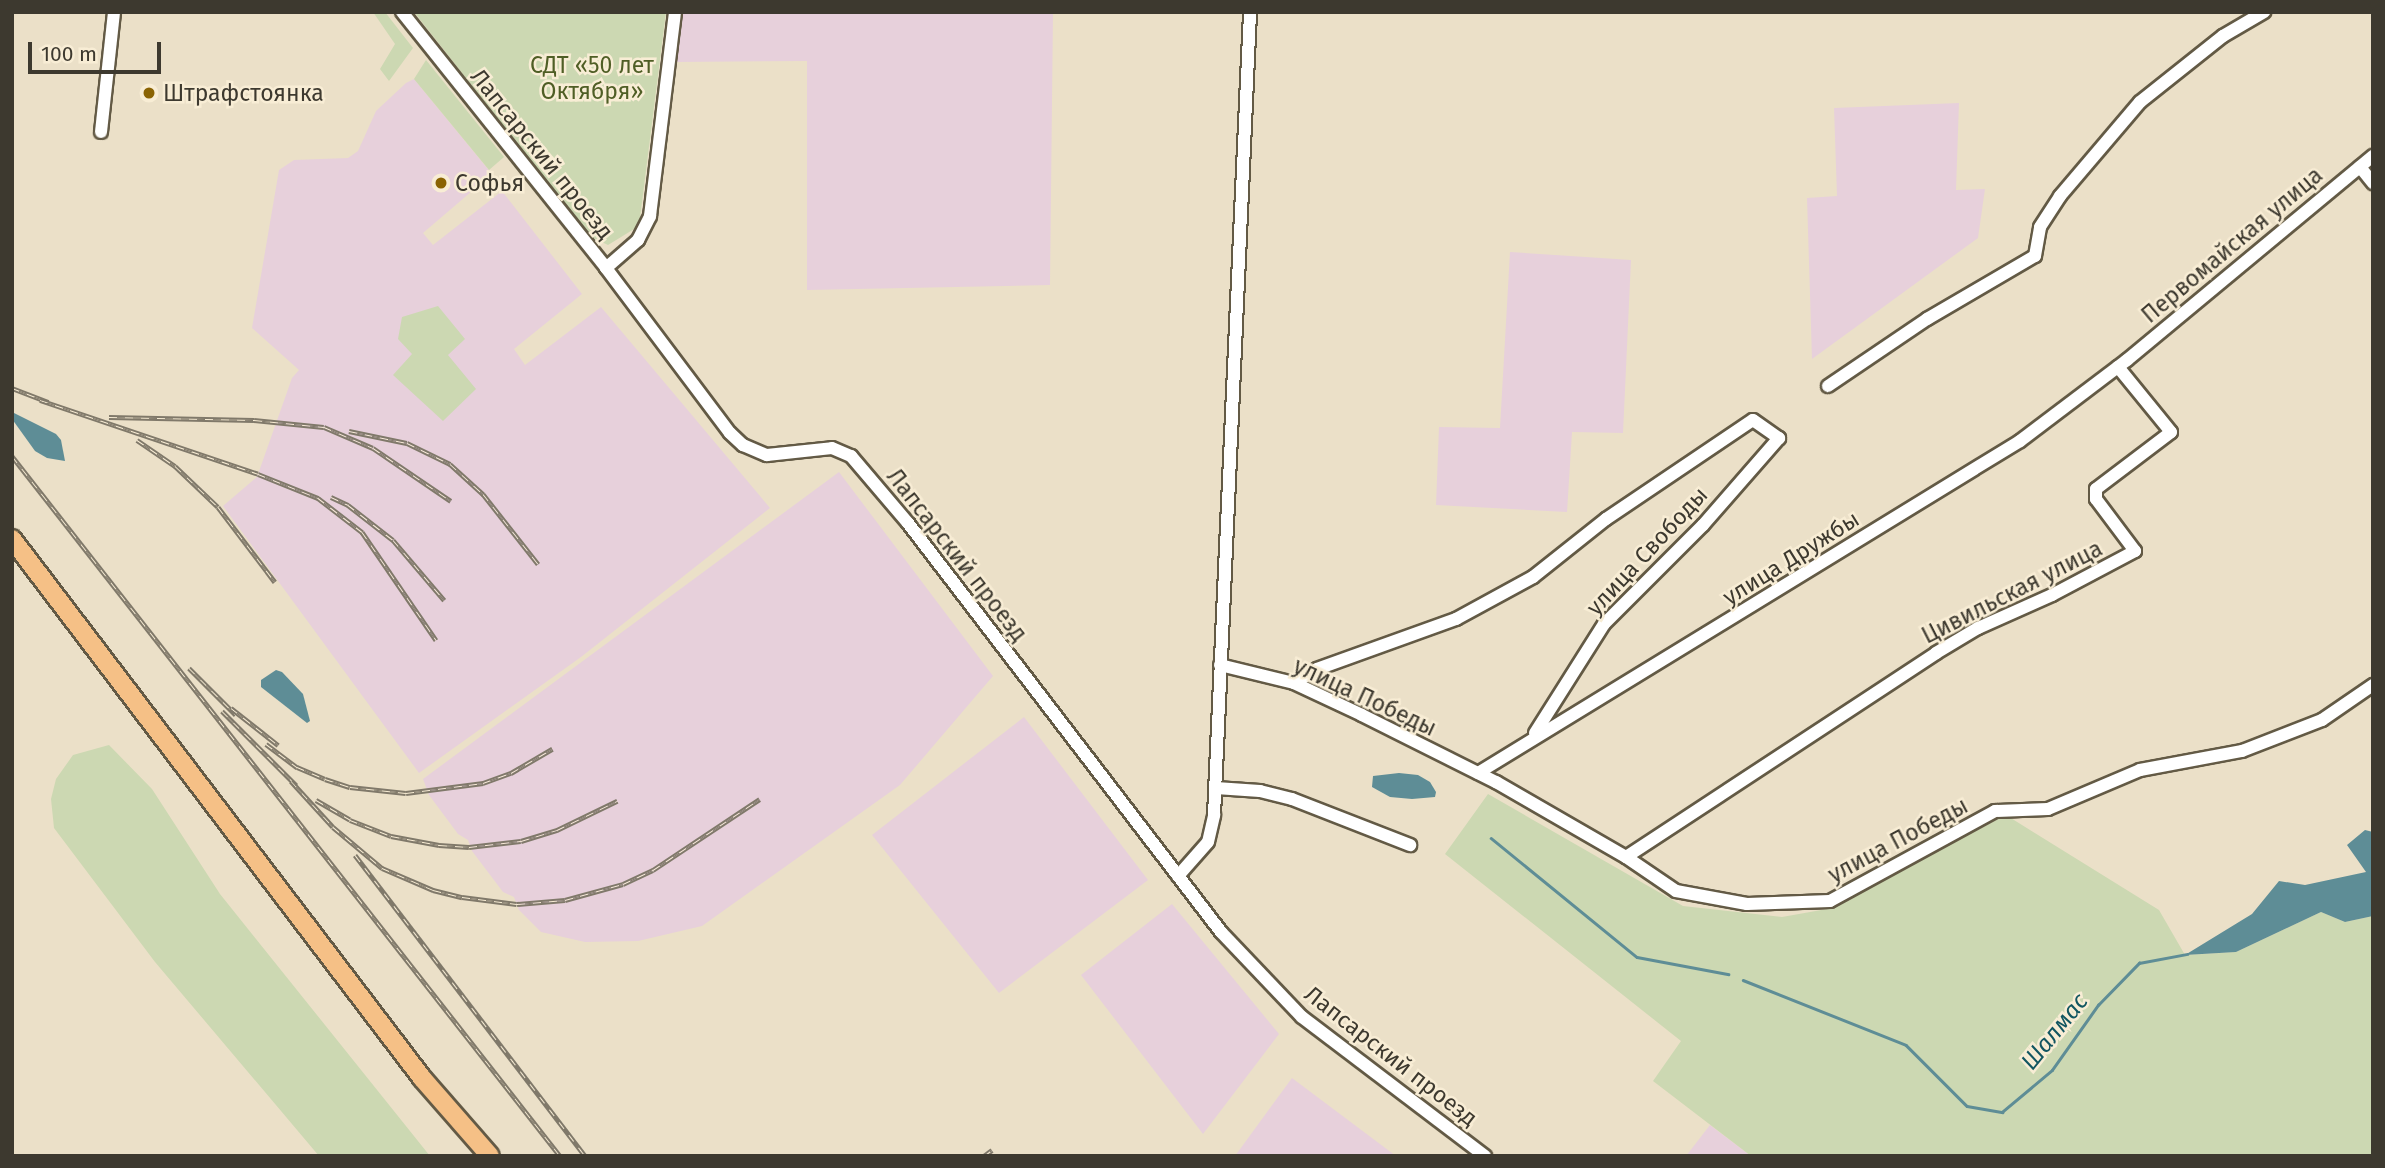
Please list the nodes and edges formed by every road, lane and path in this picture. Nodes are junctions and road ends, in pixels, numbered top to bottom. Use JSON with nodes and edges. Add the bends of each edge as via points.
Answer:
{"nodes":[{"id":1,"x":114,"y":12,"type":"edge"},
{"id":2,"x":402,"y":12,"type":"edge"},
{"id":3,"x":675,"y":12,"type":"edge"},
{"id":4,"x":1250,"y":12,"type":"edge"},
{"id":5,"x":2264,"y":12,"type":"edge"},
{"id":6,"x":101,"y":132,"type":"dead end"},
{"id":7,"x":2373,"y":156,"type":"edge"},
{"id":8,"x":2360,"y":167,"type":"junction"},
{"id":9,"x":2373,"y":183,"type":"edge"},
{"id":10,"x":606,"y":268,"type":"junction"},
{"id":11,"x":2118,"y":367,"type":"junction"},
{"id":12,"x":1828,"y":386,"type":"dead end"},
{"id":13,"x":12,"y":539,"type":"edge"},
{"id":14,"x":19,"y":556,"type":"edge"},
{"id":15,"x":1220,"y":665,"type":"junction"},
{"id":16,"x":1294,"y":683,"type":"junction"},
{"id":17,"x":2373,"y":685,"type":"edge"},
{"id":18,"x":1533,"y":737,"type":"junction"},
{"id":19,"x":1478,"y":773,"type":"junction"},
{"id":20,"x":1216,"y":788,"type":"junction"},
{"id":21,"x":1410,"y":845,"type":"dead end"},
{"id":22,"x":1626,"y":857,"type":"junction"},
{"id":23,"x":1178,"y":876,"type":"junction"},
{"id":24,"x":490,"y":1156,"type":"edge"},
{"id":25,"x":1485,"y":1156,"type":"edge"}],
"edges":[{"from":1,"to":6,"type":"street"},
{"from":2,"to":10,"type":"street","name":"Лапсарский проезд"},
{"from":3,"to":10,"type":"street","via":[[650,216],[638,240]]},
{"from":4,"to":15,"type":"street"},
{"from":5,"to":12,"type":"street","via":[[2222,36],[2140,102],[2060,196],[2040,227],[2035,256],[1927,319]]},
{"from":7,"to":8,"type":"street","name":"Первомайская улица"},
{"from":8,"to":9,"type":"street"},
{"from":8,"to":11,"type":"street","name":"Первомайская улица"},
{"from":10,"to":23,"type":"street","name":"Лапсарский проезд","via":[[743,445],[767,455],[832,448],[851,456],[908,523]]},
{"from":11,"to":18,"type":"street","name":"улица Дружбы","via":[[2020,441],[1748,611]]},
{"from":11,"to":22,"type":"street","name":"Цивильская улица","via":[[2171,432],[2096,489],[2096,499],[2135,551],[1936,653]]},
{"from":13,"to":14,"type":"highway"},
{"from":14,"to":24,"type":"highway","via":[[422,1078]]},
{"from":15,"to":16,"type":"street","name":"улица Победы"},
{"from":15,"to":20,"type":"street"},
{"from":16,"to":18,"type":"street","name":"улица Свободы","via":[[1317,669],[1456,619],[1533,577],[1606,519],[1753,421],[1779,438],[1703,525],[1604,624]]},
{"from":16,"to":19,"type":"street","name":"улица Победы"},
{"from":17,"to":22,"type":"street","name":"улица Победы","via":[[2322,720],[2242,751],[2140,770],[2048,809],[1996,811],[1830,901],[1747,904],[1676,891]]},
{"from":18,"to":19,"type":"street","name":"улица Дружбы"},
{"from":19,"to":22,"type":"street","name":"улица Победы"},
{"from":20,"to":21,"type":"street","via":[[1292,799]]},
{"from":20,"to":23,"type":"street","via":[[1208,842]]},
{"from":23,"to":25,"type":"street","name":"Лапсарский проезд","via":[[1221,932],[1302,1017]]}]}
